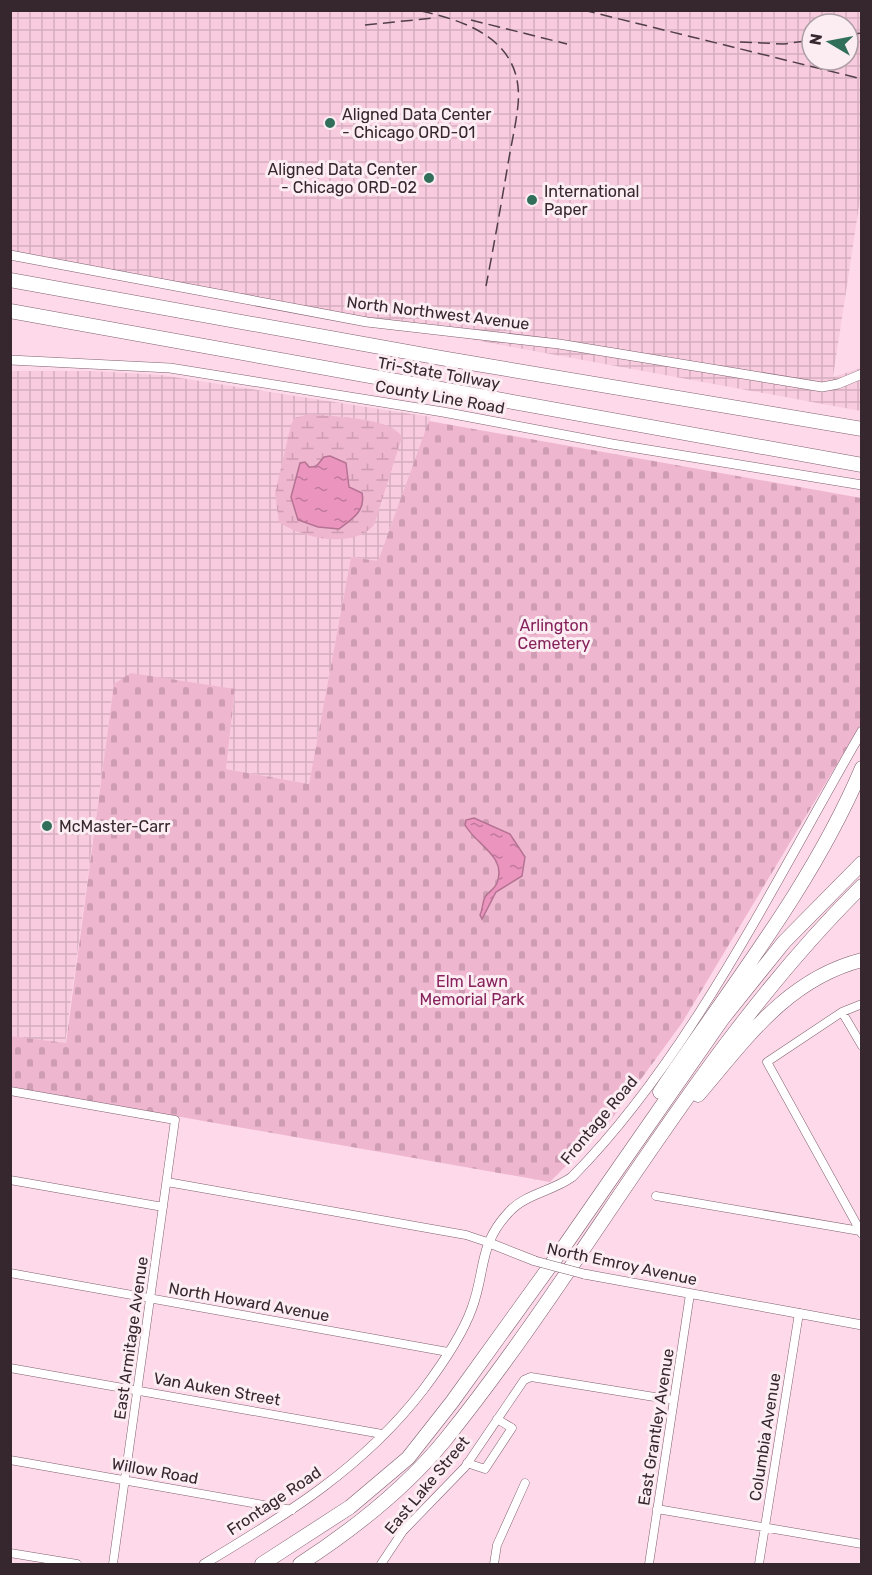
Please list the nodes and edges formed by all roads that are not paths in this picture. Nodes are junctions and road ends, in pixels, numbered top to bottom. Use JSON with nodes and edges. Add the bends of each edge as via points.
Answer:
{"nodes":[{"id":1,"x":10,"y":255,"type":"edge"},
{"id":2,"x":10,"y":280,"type":"edge"},
{"id":3,"x":10,"y":311,"type":"edge"},
{"id":4,"x":10,"y":360,"type":"edge"},
{"id":5,"x":861,"y":374,"type":"edge"},
{"id":6,"x":861,"y":429,"type":"edge"},
{"id":7,"x":861,"y":465,"type":"edge"},
{"id":8,"x":861,"y":485,"type":"edge"},
{"id":9,"x":861,"y":731,"type":"edge"},
{"id":10,"x":861,"y":768,"type":"edge"},
{"id":11,"x":861,"y":862,"type":"edge"},
{"id":12,"x":861,"y":886,"type":"edge"},
{"id":13,"x":861,"y":960,"type":"edge"},
{"id":14,"x":861,"y":1004,"type":"edge"},
{"id":15,"x":842,"y":1012,"type":"junction"},
{"id":16,"x":861,"y":1046,"type":"edge"},
{"id":17,"x":10,"y":1091,"type":"edge"},
{"id":18,"x":647,"y":1157,"type":"junction"},
{"id":19,"x":10,"y":1180,"type":"edge"},
{"id":20,"x":167,"y":1182,"type":"junction"},
{"id":21,"x":656,"y":1196,"type":"dead end"},
{"id":22,"x":163,"y":1207,"type":"junction"},
{"id":23,"x":861,"y":1232,"type":"edge"},
{"id":24,"x":487,"y":1242,"type":"junction"},
{"id":25,"x":563,"y":1248,"type":"junction"},
{"id":26,"x":10,"y":1273,"type":"edge"},
{"id":27,"x":690,"y":1294,"type":"junction"},
{"id":28,"x":150,"y":1298,"type":"junction"},
{"id":29,"x":799,"y":1313,"type":"junction"},
{"id":30,"x":861,"y":1325,"type":"edge"},
{"id":31,"x":448,"y":1352,"type":"junction"},
{"id":32,"x":10,"y":1368,"type":"edge"},
{"id":33,"x":138,"y":1389,"type":"junction"},
{"id":34,"x":673,"y":1400,"type":"junction"},
{"id":35,"x":497,"y":1419,"type":"junction"},
{"id":36,"x":382,"y":1434,"type":"junction"},
{"id":37,"x":10,"y":1460,"type":"edge"},
{"id":38,"x":467,"y":1463,"type":"junction"},
{"id":39,"x":125,"y":1480,"type":"junction"},
{"id":40,"x":525,"y":1483,"type":"dead end"},
{"id":41,"x":657,"y":1509,"type":"junction"},
{"id":42,"x":294,"y":1510,"type":"junction"},
{"id":43,"x":765,"y":1528,"type":"junction"},
{"id":44,"x":861,"y":1544,"type":"edge"},
{"id":45,"x":10,"y":1553,"type":"edge"},
{"id":46,"x":77,"y":1564,"type":"edge"},
{"id":47,"x":113,"y":1564,"type":"edge"},
{"id":48,"x":204,"y":1564,"type":"edge"},
{"id":49,"x":262,"y":1564,"type":"edge"},
{"id":50,"x":300,"y":1564,"type":"edge"},
{"id":51,"x":381,"y":1564,"type":"edge"},
{"id":52,"x":494,"y":1564,"type":"edge"},
{"id":53,"x":649,"y":1564,"type":"edge"},
{"id":54,"x":759,"y":1564,"type":"edge"}],
"edges":[{"from":1,"to":5,"type":"street","name":"North Northwest Avenue","via":[[367,322],[530,340],[822,387]]},
{"from":2,"to":6,"type":"highway","name":"Tri-State Tollway"},
{"from":3,"to":7,"type":"highway","name":"Tri-State Tollway"},
{"from":4,"to":8,"type":"street","name":"County Line Road","via":[[170,368]]},
{"from":9,"to":24,"type":"street","name":"Frontage Road","via":[[724,971],[637,1101],[572,1177],[520,1203],[505,1216]]},
{"from":10,"to":25,"type":"highway","via":[[833,831],[804,882],[658,1096]]},
{"from":11,"to":25,"type":"highway","via":[[751,982]]},
{"from":12,"to":18,"type":"highway","via":[[810,938],[752,1007]]},
{"from":13,"to":18,"type":"highway","via":[[817,977],[768,1013]]},
{"from":14,"to":15,"type":"street"},
{"from":15,"to":16,"type":"street"},
{"from":15,"to":23,"type":"street","via":[[767,1062]]},
{"from":17,"to":20,"type":"street","name":"East Armitage Avenue","via":[[175,1120]]},
{"from":18,"to":50,"type":"highway","via":[[471,1407],[430,1457],[359,1523]]},
{"from":19,"to":22,"type":"street"},
{"from":20,"to":22,"type":"street","name":"East Armitage Avenue"},
{"from":20,"to":24,"type":"street","name":"North Emroy Avenue","via":[[466,1235]]},
{"from":21,"to":23,"type":"street"},
{"from":22,"to":28,"type":"street","name":"East Armitage Avenue"},
{"from":24,"to":27,"type":"street","name":"North Emroy Avenue","bridge":true,"via":[[584,1274]]},
{"from":24,"to":31,"type":"street","name":"Frontage Road","via":[[471,1310]]},
{"from":25,"to":49,"type":"highway","via":[[408,1458],[350,1507]]},
{"from":26,"to":28,"type":"street","name":"North Howard Avenue"},
{"from":27,"to":29,"type":"street","name":"North Emroy Avenue"},
{"from":27,"to":34,"type":"street","name":"East Grantley Avenue"},
{"from":28,"to":31,"type":"street","name":"North Howard Avenue"},
{"from":28,"to":33,"type":"street","name":"East Armitage Avenue"},
{"from":29,"to":30,"type":"street","name":"North Emroy Avenue"},
{"from":29,"to":43,"type":"street","name":"Columbia Avenue"},
{"from":31,"to":36,"type":"street","name":"Frontage Road","via":[[423,1390]]},
{"from":32,"to":33,"type":"street","name":"Van Auken Street"},
{"from":33,"to":36,"type":"street","name":"Van Auken Street"},
{"from":33,"to":39,"type":"street","name":"East Armitage Avenue"},
{"from":34,"to":35,"type":"street","name":"East Lake Street","via":[[531,1377],[524,1380]]},
{"from":34,"to":41,"type":"street","name":"East Grantley Avenue"},
{"from":35,"to":38,"type":"street","name":"East Lake Street"},
{"from":35,"to":38,"type":"street","via":[[512,1428],[485,1468]]},
{"from":36,"to":42,"type":"street","name":"Frontage Road","via":[[328,1485]]},
{"from":37,"to":39,"type":"street","name":"Willow Road"},
{"from":38,"to":51,"type":"street","name":"East Lake Street","via":[[403,1531]]},
{"from":39,"to":42,"type":"street","name":"Willow Road"},
{"from":39,"to":47,"type":"street","name":"East Armitage Avenue"},
{"from":40,"to":52,"type":"street","via":[[497,1545]]},
{"from":41,"to":43,"type":"street"},
{"from":41,"to":53,"type":"street","name":"East Grantley Avenue"},
{"from":42,"to":48,"type":"street","name":"Frontage Road"},
{"from":43,"to":44,"type":"street"},
{"from":43,"to":54,"type":"street","name":"Columbia Avenue"},
{"from":45,"to":46,"type":"street"}]}
